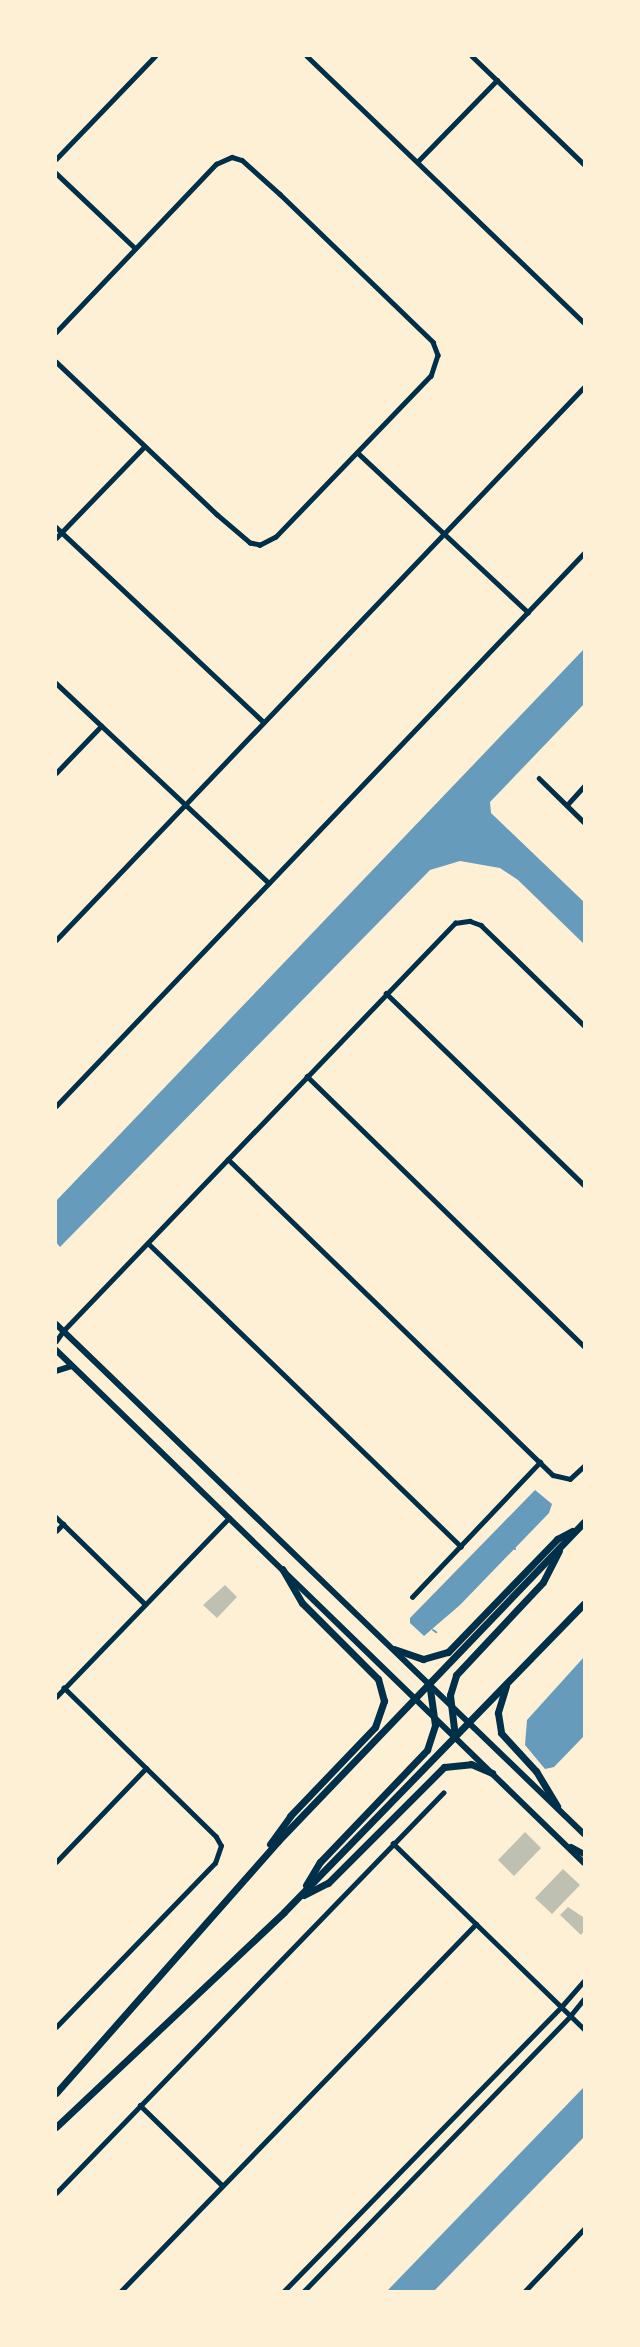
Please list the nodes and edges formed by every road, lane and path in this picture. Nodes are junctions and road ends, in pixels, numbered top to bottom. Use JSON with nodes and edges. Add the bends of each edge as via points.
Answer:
{"nodes":[{"id":1,"x":155,"y":56,"type":"edge"},
{"id":2,"x":307,"y":56,"type":"edge"},
{"id":3,"x":472,"y":56,"type":"edge"},
{"id":4,"x":497,"y":80,"type":"junction"},
{"id":5,"x":56,"y":159,"type":"edge"},
{"id":6,"x":418,"y":161,"type":"junction"},
{"id":7,"x":585,"y":164,"type":"edge"},
{"id":8,"x":56,"y":173,"type":"edge"},
{"id":9,"x":135,"y":248,"type":"junction"},
{"id":10,"x":585,"y":323,"type":"edge"},
{"id":11,"x":56,"y":332,"type":"edge"},
{"id":12,"x":56,"y":362,"type":"edge"},
{"id":13,"x":585,"y":387,"type":"edge"},
{"id":14,"x":143,"y":448,"type":"junction"},
{"id":15,"x":358,"y":453,"type":"junction"},
{"id":16,"x":56,"y":527,"type":"edge"},
{"id":17,"x":61,"y":532,"type":"junction"},
{"id":18,"x":445,"y":534,"type":"junction"},
{"id":19,"x":56,"y":538,"type":"edge"},
{"id":20,"x":585,"y":554,"type":"edge"},
{"id":21,"x":528,"y":612,"type":"junction"},
{"id":22,"x":56,"y":683,"type":"edge"},
{"id":23,"x":264,"y":722,"type":"junction"},
{"id":24,"x":101,"y":726,"type":"junction"},
{"id":25,"x":56,"y":773,"type":"edge"},
{"id":26,"x":539,"y":778,"type":"dead end"},
{"id":27,"x":585,"y":786,"type":"edge"},
{"id":28,"x":185,"y":805,"type":"junction"},
{"id":29,"x":567,"y":805,"type":"junction"},
{"id":30,"x":585,"y":822,"type":"edge"},
{"id":31,"x":269,"y":883,"type":"junction"},
{"id":32,"x":56,"y":940,"type":"edge"},
{"id":33,"x":386,"y":993,"type":"junction"},
{"id":34,"x":585,"y":1025,"type":"edge"},
{"id":35,"x":307,"y":1076,"type":"junction"},
{"id":36,"x":56,"y":1106,"type":"edge"},
{"id":37,"x":228,"y":1159,"type":"junction"},
{"id":38,"x":585,"y":1185,"type":"edge"},
{"id":39,"x":148,"y":1243,"type":"junction"},
{"id":40,"x":56,"y":1324,"type":"edge"},
{"id":41,"x":63,"y":1331,"type":"junction"},
{"id":42,"x":56,"y":1341,"type":"edge"},
{"id":43,"x":585,"y":1346,"type":"edge"},
{"id":44,"x":56,"y":1350,"type":"edge"},
{"id":45,"x":72,"y":1366,"type":"junction"},
{"id":46,"x":56,"y":1371,"type":"edge"},
{"id":47,"x":540,"y":1462,"type":"junction"},
{"id":48,"x":585,"y":1466,"type":"edge"},
{"id":49,"x":56,"y":1517,"type":"edge"},
{"id":50,"x":229,"y":1518,"type":"junction"},
{"id":51,"x":63,"y":1524,"type":"junction"},
{"id":52,"x":582,"y":1524,"type":"edge"},
{"id":53,"x":56,"y":1532,"type":"edge"},
{"id":54,"x":563,"y":1544,"type":"junction"},
{"id":55,"x":462,"y":1546,"type":"junction"},
{"id":56,"x":282,"y":1569,"type":"junction"},
{"id":57,"x":412,"y":1598,"type":"dead end"},
{"id":58,"x":145,"y":1604,"type":"junction"},
{"id":59,"x":585,"y":1604,"type":"edge"},
{"id":60,"x":394,"y":1649,"type":"junction"},
{"id":61,"x":429,"y":1682,"type":"junction"},
{"id":62,"x":507,"y":1684,"type":"junction"},
{"id":63,"x":64,"y":1688,"type":"junction"},
{"id":64,"x":56,"y":1697,"type":"edge"},
{"id":65,"x":414,"y":1698,"type":"junction"},
{"id":66,"x":450,"y":1703,"type":"junction"},
{"id":67,"x":435,"y":1718,"type":"junction"},
{"id":68,"x":470,"y":1722,"type":"junction"},
{"id":69,"x":455,"y":1737,"type":"junction"},
{"id":70,"x":146,"y":1768,"type":"junction"},
{"id":71,"x":492,"y":1773,"type":"junction"},
{"id":72,"x":443,"y":1793,"type":"dead end"},
{"id":73,"x":557,"y":1806,"type":"junction"},
{"id":74,"x":585,"y":1834,"type":"edge"},
{"id":75,"x":393,"y":1843,"type":"junction"},
{"id":76,"x":565,"y":1844,"type":"junction"},
{"id":77,"x":585,"y":1854,"type":"edge"},
{"id":78,"x":56,"y":1862,"type":"edge"},
{"id":79,"x":585,"y":1863,"type":"edge"},
{"id":80,"x":249,"y":1873,"type":"junction"},
{"id":81,"x":299,"y":1897,"type":"junction"},
{"id":82,"x":476,"y":1924,"type":"junction"},
{"id":83,"x":585,"y":1981,"type":"edge"},
{"id":84,"x":585,"y":1999,"type":"edge"},
{"id":85,"x":561,"y":2007,"type":"junction"},
{"id":86,"x":570,"y":2016,"type":"junction"},
{"id":87,"x":56,"y":2025,"type":"edge"},
{"id":88,"x":585,"y":2029,"type":"edge"},
{"id":89,"x":56,"y":2093,"type":"edge"},
{"id":90,"x":140,"y":2105,"type":"junction"},
{"id":91,"x":56,"y":2127,"type":"edge"},
{"id":92,"x":222,"y":2185,"type":"junction"},
{"id":93,"x":56,"y":2193,"type":"edge"},
{"id":94,"x":585,"y":2229,"type":"edge"},
{"id":95,"x":120,"y":2292,"type":"edge"},
{"id":96,"x":283,"y":2292,"type":"edge"},
{"id":97,"x":303,"y":2292,"type":"edge"},
{"id":98,"x":524,"y":2292,"type":"edge"}],
"edges":[{"from":1,"to":5,"type":"street"},
{"from":2,"to":6,"type":"street"},
{"from":3,"to":4,"type":"street"},
{"from":4,"to":6,"type":"street"},
{"from":4,"to":7,"type":"street"},
{"from":6,"to":10,"type":"street"},
{"from":8,"to":9,"type":"street"},
{"from":9,"to":11,"type":"street"},
{"from":9,"to":15,"type":"street","via":[[216,164],[231,157],[242,160],[280,194],[433,342],[438,356],[431,376]]},
{"from":12,"to":14,"type":"street"},
{"from":13,"to":18,"type":"street"},
{"from":14,"to":15,"type":"street","via":[[250,543],[260,545],[276,537]]},
{"from":14,"to":17,"type":"street"},
{"from":15,"to":18,"type":"street"},
{"from":16,"to":17,"type":"street"},
{"from":17,"to":19,"type":"street"},
{"from":17,"to":23,"type":"street"},
{"from":18,"to":21,"type":"street"},
{"from":18,"to":23,"type":"street"},
{"from":20,"to":21,"type":"street"},
{"from":21,"to":31,"type":"street"},
{"from":22,"to":24,"type":"street"},
{"from":23,"to":28,"type":"street"},
{"from":24,"to":25,"type":"street"},
{"from":24,"to":28,"type":"street"},
{"from":26,"to":29,"type":"street"},
{"from":27,"to":29,"type":"street"},
{"from":28,"to":31,"type":"street"},
{"from":28,"to":32,"type":"street"},
{"from":29,"to":30,"type":"street"},
{"from":31,"to":36,"type":"street"},
{"from":33,"to":34,"type":"street","via":[[455,923],[470,921],[481,925]]},
{"from":33,"to":35,"type":"street"},
{"from":33,"to":38,"type":"street"},
{"from":35,"to":37,"type":"street"},
{"from":35,"to":43,"type":"street"},
{"from":37,"to":39,"type":"street"},
{"from":37,"to":47,"type":"street"},
{"from":39,"to":41,"type":"street"},
{"from":39,"to":55,"type":"street"},
{"from":40,"to":41,"type":"main road"},
{"from":41,"to":42,"type":"street"},
{"from":41,"to":60,"type":"main road"},
{"from":44,"to":45,"type":"main road"},
{"from":45,"to":46,"type":"main road"},
{"from":45,"to":50,"type":"main road"},
{"from":47,"to":48,"type":"street","via":[[564,1480]]},
{"from":47,"to":55,"type":"street"},
{"from":49,"to":51,"type":"street"},
{"from":50,"to":56,"type":"main road"},
{"from":50,"to":58,"type":"street"},
{"from":51,"to":53,"type":"street"},
{"from":51,"to":58,"type":"street"},
{"from":52,"to":54,"type":"highway"},
{"from":52,"to":60,"type":"highway","via":[[557,1539],[448,1652],[423,1659]]},
{"from":54,"to":61,"type":"highway"},
{"from":54,"to":66,"type":"highway","via":[[543,1582],[460,1669]]},
{"from":55,"to":57,"type":"street"},
{"from":56,"to":65,"type":"main road"},
{"from":56,"to":80,"type":"highway","via":[[302,1603],[378,1679],[384,1708],[375,1727],[290,1816]]},
{"from":58,"to":63,"type":"street"},
{"from":59,"to":62,"type":"highway"},
{"from":60,"to":61,"type":"main road"},
{"from":61,"to":65,"type":"highway"},
{"from":61,"to":66,"type":"main road"},
{"from":61,"to":67,"type":"highway"},
{"from":62,"to":68,"type":"highway"},
{"from":62,"to":73,"type":"highway","via":[[498,1713],[501,1733],[536,1771]]},
{"from":63,"to":64,"type":"street"},
{"from":63,"to":70,"type":"street"},
{"from":65,"to":67,"type":"main road"},
{"from":65,"to":80,"type":"highway"},
{"from":66,"to":68,"type":"main road"},
{"from":66,"to":69,"type":"highway"},
{"from":67,"to":69,"type":"main road"},
{"from":67,"to":81,"type":"highway","via":[[434,1735],[427,1750],[320,1862]]},
{"from":68,"to":69,"type":"highway"},
{"from":68,"to":73,"type":"main road"},
{"from":69,"to":71,"type":"main road"},
{"from":69,"to":81,"type":"highway"},
{"from":70,"to":78,"type":"street"},
{"from":70,"to":87,"type":"street","via":[[216,1837],[221,1852],[215,1863]]},
{"from":71,"to":76,"type":"main road"},
{"from":71,"to":81,"type":"highway","via":[[471,1764],[444,1767],[328,1883]]},
{"from":72,"to":75,"type":"street"},
{"from":73,"to":74,"type":"main road"},
{"from":75,"to":82,"type":"street"},
{"from":75,"to":90,"type":"street"},
{"from":76,"to":77,"type":"main road"},
{"from":76,"to":79,"type":"main road"},
{"from":80,"to":89,"type":"highway"},
{"from":81,"to":91,"type":"highway"},
{"from":82,"to":85,"type":"street"},
{"from":82,"to":92,"type":"street"},
{"from":83,"to":85,"type":"street"},
{"from":84,"to":86,"type":"street"},
{"from":85,"to":86,"type":"street"},
{"from":85,"to":96,"type":"street"},
{"from":86,"to":88,"type":"street"},
{"from":86,"to":97,"type":"street"},
{"from":90,"to":92,"type":"street"},
{"from":90,"to":93,"type":"street"},
{"from":92,"to":95,"type":"street"},
{"from":94,"to":98,"type":"street"}]}
